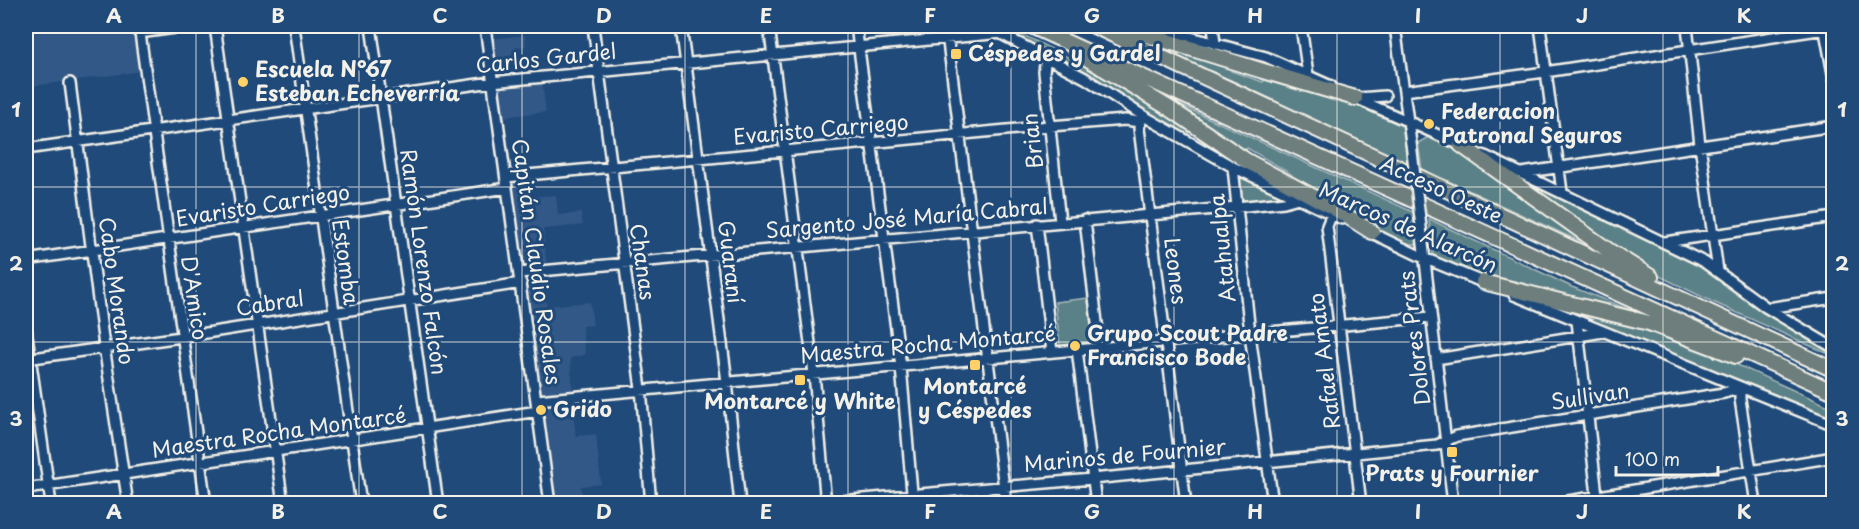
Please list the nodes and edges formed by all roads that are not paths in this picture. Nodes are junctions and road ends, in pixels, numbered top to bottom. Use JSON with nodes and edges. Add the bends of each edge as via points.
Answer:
{"nodes":[{"id":1,"x":190,"y":26,"type":"edge"},
{"id":2,"x":214,"y":26,"type":"edge"},
{"id":3,"x":294,"y":26,"type":"edge"},
{"id":4,"x":371,"y":26,"type":"edge"},
{"id":5,"x":484,"y":26,"type":"edge"},
{"id":6,"x":594,"y":26,"type":"edge"},
{"id":7,"x":681,"y":26,"type":"edge"},
{"id":8,"x":769,"y":26,"type":"edge"},
{"id":9,"x":856,"y":26,"type":"edge"},
{"id":10,"x":946,"y":26,"type":"edge"},
{"id":11,"x":986,"y":26,"type":"edge"},
{"id":12,"x":1094,"y":26,"type":"edge"},
{"id":13,"x":1118,"y":26,"type":"edge"},
{"id":14,"x":1149,"y":26,"type":"edge"},
{"id":15,"x":1213,"y":26,"type":"edge"},
{"id":16,"x":1301,"y":26,"type":"edge"},
{"id":17,"x":1395,"y":26,"type":"edge"},
{"id":18,"x":1540,"y":26,"type":"edge"},
{"id":19,"x":1687,"y":26,"type":"edge"},
{"id":20,"x":1825,"y":27,"type":"edge"},
{"id":21,"x":1037,"y":28,"type":"edge"},
{"id":22,"x":139,"y":29,"type":"edge"},
{"id":23,"x":1002,"y":33,"type":"junction"},
{"id":24,"x":948,"y":40,"type":"junction"},
{"id":25,"x":1215,"y":44,"type":"junction"},
{"id":26,"x":859,"y":47,"type":"junction"},
{"id":27,"x":1690,"y":50,"type":"junction"},
{"id":28,"x":772,"y":56,"type":"junction"},
{"id":29,"x":1046,"y":56,"type":"junction"},
{"id":30,"x":686,"y":64,"type":"junction"},
{"id":31,"x":600,"y":72,"type":"junction"},
{"id":32,"x":1545,"y":72,"type":"junction"},
{"id":33,"x":1308,"y":75,"type":"junction"},
{"id":34,"x":1833,"y":79,"type":"edge"},
{"id":35,"x":492,"y":82,"type":"junction"},
{"id":36,"x":70,"y":83,"type":"dead end"},
{"id":37,"x":1404,"y":91,"type":"junction"},
{"id":38,"x":1385,"y":96,"type":"dead end"},
{"id":39,"x":382,"y":97,"type":"junction"},
{"id":40,"x":1356,"y":98,"type":"junction"},
{"id":41,"x":305,"y":108,"type":"junction"},
{"id":42,"x":1141,"y":118,"type":"junction"},
{"id":43,"x":229,"y":120,"type":"junction"},
{"id":44,"x":1408,"y":122,"type":"junction"},
{"id":45,"x":1050,"y":126,"type":"junction"},
{"id":46,"x":1833,"y":126,"type":"edge"},
{"id":47,"x":152,"y":130,"type":"junction"},
{"id":48,"x":960,"y":136,"type":"junction"},
{"id":49,"x":78,"y":141,"type":"junction"},
{"id":50,"x":871,"y":143,"type":"junction"},
{"id":51,"x":1461,"y":145,"type":"junction"},
{"id":52,"x":1700,"y":145,"type":"junction"},
{"id":53,"x":26,"y":149,"type":"edge"},
{"id":54,"x":784,"y":152,"type":"junction"},
{"id":55,"x":699,"y":159,"type":"junction"},
{"id":56,"x":612,"y":167,"type":"junction"},
{"id":57,"x":1233,"y":167,"type":"junction"},
{"id":58,"x":1558,"y":167,"type":"junction"},
{"id":59,"x":1522,"y":173,"type":"junction"},
{"id":60,"x":506,"y":177,"type":"junction"},
{"id":61,"x":507,"y":188,"type":"junction"},
{"id":62,"x":1562,"y":192,"type":"junction"},
{"id":63,"x":1298,"y":198,"type":"junction"},
{"id":64,"x":396,"y":204,"type":"junction"},
{"id":65,"x":1237,"y":207,"type":"junction"},
{"id":66,"x":1332,"y":214,"type":"junction"},
{"id":67,"x":1150,"y":215,"type":"junction"},
{"id":68,"x":321,"y":216,"type":"junction"},
{"id":69,"x":1833,"y":217,"type":"edge"},
{"id":70,"x":1085,"y":220,"type":"junction"},
{"id":71,"x":1060,"y":222,"type":"junction"},
{"id":72,"x":1037,"y":224,"type":"junction"},
{"id":73,"x":244,"y":228,"type":"junction"},
{"id":74,"x":973,"y":231,"type":"junction"},
{"id":75,"x":1372,"y":232,"type":"junction"},
{"id":76,"x":1713,"y":235,"type":"junction"},
{"id":77,"x":168,"y":240,"type":"junction"},
{"id":78,"x":884,"y":240,"type":"junction"},
{"id":79,"x":1665,"y":242,"type":"junction"},
{"id":80,"x":797,"y":247,"type":"junction"},
{"id":81,"x":92,"y":251,"type":"junction"},
{"id":82,"x":711,"y":256,"type":"junction"},
{"id":83,"x":1424,"y":258,"type":"junction"},
{"id":84,"x":26,"y":260,"type":"edge"},
{"id":85,"x":624,"y":263,"type":"junction"},
{"id":86,"x":1718,"y":271,"type":"junction"},
{"id":87,"x":520,"y":278,"type":"junction"},
{"id":88,"x":1482,"y":282,"type":"junction"},
{"id":89,"x":1833,"y":298,"type":"edge"},
{"id":90,"x":410,"y":301,"type":"junction"},
{"id":91,"x":1767,"y":308,"type":"junction"},
{"id":92,"x":333,"y":312,"type":"junction"},
{"id":93,"x":1714,"y":315,"type":"junction"},
{"id":94,"x":1431,"y":317,"type":"junction"},
{"id":95,"x":1577,"y":321,"type":"junction"},
{"id":96,"x":257,"y":324,"type":"junction"},
{"id":97,"x":1338,"y":326,"type":"junction"},
{"id":98,"x":26,"y":328,"type":"edge"},
{"id":99,"x":1603,"y":332,"type":"junction"},
{"id":100,"x":1250,"y":334,"type":"junction"},
{"id":101,"x":182,"y":337,"type":"junction"},
{"id":102,"x":1578,"y":337,"type":"junction"},
{"id":103,"x":1166,"y":342,"type":"junction"},
{"id":104,"x":104,"y":346,"type":"junction"},
{"id":105,"x":1100,"y":348,"type":"junction"},
{"id":106,"x":1833,"y":348,"type":"edge"},
{"id":107,"x":1077,"y":349,"type":"junction"},
{"id":108,"x":1052,"y":352,"type":"junction"},
{"id":109,"x":28,"y":358,"type":"edge"},
{"id":110,"x":989,"y":359,"type":"junction"},
{"id":111,"x":1436,"y":359,"type":"junction"},
{"id":112,"x":901,"y":367,"type":"junction"},
{"id":113,"x":1833,"y":370,"type":"edge"},
{"id":114,"x":814,"y":374,"type":"junction"},
{"id":115,"x":728,"y":382,"type":"junction"},
{"id":116,"x":1740,"y":388,"type":"junction"},
{"id":117,"x":641,"y":389,"type":"junction"},
{"id":118,"x":1833,"y":392,"type":"edge"},
{"id":119,"x":537,"y":400,"type":"junction"},
{"id":120,"x":538,"y":411,"type":"junction"},
{"id":121,"x":1587,"y":415,"type":"junction"},
{"id":122,"x":1833,"y":425,"type":"edge"},
{"id":123,"x":428,"y":429,"type":"junction"},
{"id":124,"x":351,"y":440,"type":"junction"},
{"id":125,"x":1446,"y":441,"type":"junction"},
{"id":126,"x":276,"y":451,"type":"junction"},
{"id":127,"x":1354,"y":453,"type":"junction"},
{"id":128,"x":1833,"y":457,"type":"edge"},
{"id":129,"x":1267,"y":461,"type":"junction"},
{"id":130,"x":200,"y":463,"type":"junction"},
{"id":131,"x":1181,"y":469,"type":"junction"},
{"id":132,"x":1751,"y":471,"type":"junction"},
{"id":133,"x":124,"y":475,"type":"junction"},
{"id":134,"x":1092,"y":479,"type":"junction"},
{"id":135,"x":48,"y":485,"type":"junction"},
{"id":136,"x":1004,"y":486,"type":"junction"},
{"id":137,"x":26,"y":489,"type":"edge"},
{"id":138,"x":913,"y":499,"type":"edge"},
{"id":139,"x":1597,"y":500,"type":"edge"},
{"id":140,"x":826,"y":503,"type":"edge"},
{"id":141,"x":51,"y":504,"type":"edge"},
{"id":142,"x":128,"y":504,"type":"edge"},
{"id":143,"x":206,"y":504,"type":"edge"},
{"id":144,"x":283,"y":504,"type":"edge"},
{"id":145,"x":361,"y":504,"type":"edge"},
{"id":146,"x":438,"y":504,"type":"edge"},
{"id":147,"x":550,"y":504,"type":"edge"},
{"id":148,"x":651,"y":504,"type":"edge"},
{"id":149,"x":740,"y":504,"type":"edge"},
{"id":150,"x":806,"y":504,"type":"edge"},
{"id":151,"x":1006,"y":504,"type":"edge"},
{"id":152,"x":1096,"y":504,"type":"edge"},
{"id":153,"x":1186,"y":504,"type":"edge"},
{"id":154,"x":1273,"y":504,"type":"edge"},
{"id":155,"x":1360,"y":504,"type":"edge"},
{"id":156,"x":1453,"y":504,"type":"edge"},
{"id":157,"x":1550,"y":504,"type":"edge"},
{"id":158,"x":1756,"y":504,"type":"edge"}],
"edges":[{"from":1,"to":22,"type":"street"},
{"from":2,"to":43,"type":"street"},
{"from":3,"to":41,"type":"street","name":"Estomba"},
{"from":4,"to":39,"type":"street","name":"Ramón Lorenzo Falcón"},
{"from":5,"to":35,"type":"street","name":"Capitán Claudio Rosales"},
{"from":6,"to":31,"type":"street","name":"Chanas"},
{"from":7,"to":30,"type":"street","name":"Guaraní"},
{"from":8,"to":28,"type":"street"},
{"from":9,"to":26,"type":"street"},
{"from":10,"to":24,"type":"street"},
{"from":11,"to":23,"type":"street","name":"Marcos de Alarcón"},
{"from":12,"to":93,"type":"highway","name":"Acceso Oeste"},
{"from":13,"to":40,"type":"highway"},
{"from":14,"to":25,"type":"street"},
{"from":15,"to":25,"type":"street"},
{"from":16,"to":33,"type":"street"},
{"from":17,"to":37,"type":"street","name":"Dolores Prats"},
{"from":18,"to":32,"type":"street"},
{"from":19,"to":27,"type":"street"},
{"from":20,"to":27,"type":"street"},
{"from":20,"to":34,"type":"street"},
{"from":21,"to":75,"type":"highway"},
{"from":21,"to":118,"type":"highway","name":"Acceso Oeste"},
{"from":22,"to":47,"type":"street","name":"D'Amico"},
{"from":23,"to":24,"type":"street","name":"Carlos Gardel"},
{"from":23,"to":29,"type":"street","name":"Marcos de Alarcón"},
{"from":24,"to":26,"type":"street","name":"Carlos Gardel"},
{"from":24,"to":48,"type":"street"},
{"from":25,"to":33,"type":"street","via":[[1266,57]]},
{"from":26,"to":28,"type":"street","name":"Carlos Gardel"},
{"from":26,"to":50,"type":"street"},
{"from":27,"to":32,"type":"street"},
{"from":27,"to":52,"type":"street"},
{"from":28,"to":30,"type":"street","name":"Carlos Gardel"},
{"from":28,"to":54,"type":"street"},
{"from":29,"to":42,"type":"street","name":"Marcos de Alarcón"},
{"from":29,"to":45,"type":"street","name":"Brian"},
{"from":30,"to":31,"type":"street","name":"Carlos Gardel"},
{"from":30,"to":55,"type":"street","name":"Guaraní"},
{"from":31,"to":35,"type":"street","name":"Carlos Gardel"},
{"from":31,"to":56,"type":"street","name":"Chanas"},
{"from":32,"to":37,"type":"street"},
{"from":32,"to":58,"type":"street"},
{"from":33,"to":40,"type":"street"},
{"from":35,"to":39,"type":"street","name":"Carlos Gardel"},
{"from":35,"to":60,"type":"street","name":"Capitán Claudio Rosales"},
{"from":36,"to":49,"type":"street","name":"Cabo Morando"},
{"from":37,"to":44,"type":"street","name":"Dolores Prats"},
{"from":38,"to":40,"type":"street"},
{"from":39,"to":41,"type":"street","name":"Carlos Gardel"},
{"from":39,"to":64,"type":"street","name":"Ramón Lorenzo Falcón"},
{"from":40,"to":44,"type":"street"},
{"from":41,"to":43,"type":"street","name":"Carlos Gardel"},
{"from":41,"to":68,"type":"street","name":"Estomba"},
{"from":42,"to":45,"type":"street","name":"Evaristo Carriego"},
{"from":42,"to":57,"type":"street","name":"Marcos de Alarcón"},
{"from":42,"to":67,"type":"street","name":"Leones"},
{"from":43,"to":47,"type":"street","name":"Carlos Gardel"},
{"from":43,"to":73,"type":"street"},
{"from":44,"to":51,"type":"street"},
{"from":44,"to":83,"type":"street","name":"Dolores Prats","bridge":true},
{"from":45,"to":48,"type":"street","name":"Evaristo Carriego"},
{"from":45,"to":71,"type":"street","name":"Brian"},
{"from":46,"to":52,"type":"street"},
{"from":47,"to":49,"type":"street","name":"Carlos Gardel"},
{"from":47,"to":77,"type":"street","name":"D'Amico"},
{"from":48,"to":50,"type":"street","name":"Evaristo Carriego"},
{"from":48,"to":74,"type":"street"},
{"from":49,"to":53,"type":"street","name":"Carlos Gardel"},
{"from":49,"to":81,"type":"street","name":"Cabo Morando"},
{"from":50,"to":54,"type":"street","name":"Evaristo Carriego"},
{"from":50,"to":78,"type":"street"},
{"from":51,"to":59,"type":"street"},
{"from":51,"to":93,"type":"highway","via":[[1608,250]]},
{"from":52,"to":58,"type":"street"},
{"from":52,"to":76,"type":"street"},
{"from":54,"to":55,"type":"street","name":"Evaristo Carriego"},
{"from":54,"to":80,"type":"street"},
{"from":55,"to":56,"type":"street","name":"Evaristo Carriego"},
{"from":55,"to":82,"type":"street","name":"Guaraní"},
{"from":56,"to":60,"type":"street","name":"Evaristo Carriego"},
{"from":56,"to":85,"type":"street","name":"Chanas"},
{"from":57,"to":63,"type":"street","name":"Marcos de Alarcón"},
{"from":57,"to":65,"type":"street","name":"Atahualpa"},
{"from":58,"to":59,"type":"street"},
{"from":58,"to":62,"type":"street"},
{"from":59,"to":62,"type":"street"},
{"from":60,"to":61,"type":"street","name":"Capitán Claudio Rosales"},
{"from":61,"to":64,"type":"street","name":"Evaristo Carriego"},
{"from":61,"to":87,"type":"street","name":"Capitán Claudio Rosales"},
{"from":62,"to":79,"type":"street"},
{"from":63,"to":65,"type":"street","name":"Sargento José María Cabral"},
{"from":63,"to":66,"type":"street","name":"Marcos de Alarcón"},
{"from":64,"to":68,"type":"street","name":"Evaristo Carriego"},
{"from":64,"to":90,"type":"street","name":"Ramón Lorenzo Falcón"},
{"from":65,"to":67,"type":"street","name":"Sargento José María Cabral"},
{"from":65,"to":100,"type":"street","name":"Atahualpa"},
{"from":66,"to":75,"type":"street","name":"Marcos de Alarcón"},
{"from":66,"to":97,"type":"street","name":"Rafael Amato","via":[[1327,226]]},
{"from":67,"to":70,"type":"street","name":"Sargento José María Cabral"},
{"from":67,"to":103,"type":"street","name":"Leones"},
{"from":68,"to":73,"type":"street","name":"Evaristo Carriego"},
{"from":68,"to":92,"type":"street","name":"Estomba"},
{"from":69,"to":76,"type":"street"},
{"from":70,"to":71,"type":"street","name":"Sargento José María Cabral"},
{"from":70,"to":105,"type":"street"},
{"from":71,"to":72,"type":"street","name":"Sargento José María Cabral"},
{"from":72,"to":74,"type":"street","name":"Sargento José María Cabral"},
{"from":72,"to":108,"type":"street"},
{"from":73,"to":77,"type":"street","name":"Evaristo Carriego"},
{"from":73,"to":96,"type":"street"},
{"from":74,"to":78,"type":"street","name":"Sargento José María Cabral"},
{"from":74,"to":110,"type":"street"},
{"from":75,"to":83,"type":"street","name":"Marcos de Alarcón"},
{"from":76,"to":79,"type":"street"},
{"from":76,"to":86,"type":"street"},
{"from":77,"to":81,"type":"street","name":"Evaristo Carriego"},
{"from":77,"to":101,"type":"street","name":"D'Amico"},
{"from":78,"to":80,"type":"street","name":"Sargento José María Cabral"},
{"from":78,"to":112,"type":"street"},
{"from":79,"to":86,"type":"street"},
{"from":80,"to":82,"type":"street","name":"Sargento José María Cabral"},
{"from":80,"to":114,"type":"street"},
{"from":81,"to":84,"type":"street","name":"Evaristo Carriego"},
{"from":81,"to":104,"type":"street","name":"Cabo Morando"},
{"from":82,"to":85,"type":"street","name":"Sargento José María Cabral"},
{"from":82,"to":115,"type":"street","name":"Guaraní"},
{"from":83,"to":88,"type":"street","name":"Marcos de Alarcón"},
{"from":83,"to":94,"type":"street","name":"Dolores Prats"},
{"from":85,"to":87,"type":"street","name":"Sargento José María Cabral"},
{"from":85,"to":117,"type":"street","name":"Chanas"},
{"from":86,"to":91,"type":"street"},
{"from":87,"to":90,"type":"street","name":"Cabral"},
{"from":87,"to":119,"type":"street","name":"Capitán Claudio Rosales"},
{"from":88,"to":95,"type":"street","name":"Marcos de Alarcón"},
{"from":88,"to":118,"type":"highway","via":[[1649,323]]},
{"from":89,"to":91,"type":"street"},
{"from":90,"to":92,"type":"street","name":"Cabral"},
{"from":90,"to":123,"type":"street","name":"Ramón Lorenzo Falcón"},
{"from":91,"to":106,"type":"street"},
{"from":92,"to":96,"type":"street","name":"Cabral"},
{"from":92,"to":124,"type":"street","name":"Estomba"},
{"from":93,"to":113,"type":"highway","name":"Acceso Oeste"},
{"from":94,"to":97,"type":"street","name":"Maestra Rocha Montarcé"},
{"from":94,"to":111,"type":"street","name":"Dolores Prats"},
{"from":95,"to":99,"type":"street","name":"Marcos de Alarcón"},
{"from":95,"to":102,"type":"street"},
{"from":96,"to":101,"type":"street","name":"Cabral"},
{"from":96,"to":126,"type":"street"},
{"from":97,"to":100,"type":"street","name":"Maestra Rocha Montarcé"},
{"from":97,"to":127,"type":"street","name":"Rafael Amato"},
{"from":98,"to":109,"type":"street"},
{"from":99,"to":102,"type":"street"},
{"from":99,"to":116,"type":"street","name":"Marcos de Alarcón"},
{"from":100,"to":103,"type":"street","name":"Maestra Rocha Montarcé"},
{"from":100,"to":129,"type":"street","name":"Atahualpa"},
{"from":101,"to":104,"type":"street","name":"Cabral"},
{"from":101,"to":130,"type":"street","name":"D'Amico"},
{"from":102,"to":111,"type":"street"},
{"from":102,"to":121,"type":"street"},
{"from":103,"to":105,"type":"street","name":"Maestra Rocha Montarcé"},
{"from":103,"to":131,"type":"street","name":"Leones"},
{"from":104,"to":109,"type":"street","name":"Cabral"},
{"from":104,"to":133,"type":"street","name":"Cabo Morando"},
{"from":105,"to":107,"type":"street","name":"Maestra Rocha Montarcé"},
{"from":107,"to":108,"type":"street","name":"Maestra Rocha Montarcé"},
{"from":107,"to":134,"type":"street"},
{"from":108,"to":110,"type":"street","name":"Maestra Rocha Montarcé"},
{"from":109,"to":135,"type":"street"},
{"from":110,"to":112,"type":"street","name":"Maestra Rocha Montarcé"},
{"from":110,"to":136,"type":"street"},
{"from":111,"to":125,"type":"street","name":"Dolores Prats"},
{"from":112,"to":114,"type":"street","name":"Maestra Rocha Montarcé"},
{"from":112,"to":138,"type":"street"},
{"from":114,"to":115,"type":"street","name":"Maestra Rocha Montarcé"},
{"from":114,"to":140,"type":"street"},
{"from":115,"to":117,"type":"street","name":"Maestra Rocha Montarcé"},
{"from":115,"to":149,"type":"street","name":"Guaraní"},
{"from":116,"to":121,"type":"street","name":"Sullivan"},
{"from":116,"to":122,"type":"street","name":"Marcos de Alarcón"},
{"from":116,"to":132,"type":"street"},
{"from":117,"to":119,"type":"street","name":"Maestra Rocha Montarcé"},
{"from":117,"to":148,"type":"street","name":"Chanas"},
{"from":119,"to":120,"type":"street","name":"Capitán Claudio Rosales"},
{"from":120,"to":123,"type":"street","name":"Maestra Rocha Montarcé"},
{"from":120,"to":147,"type":"street","name":"Capitán Claudio Rosales"},
{"from":121,"to":125,"type":"street","name":"Sullivan"},
{"from":121,"to":139,"type":"street"},
{"from":123,"to":124,"type":"street","name":"Maestra Rocha Montarcé"},
{"from":123,"to":146,"type":"street","name":"Ramón Lorenzo Falcón"},
{"from":124,"to":126,"type":"street","name":"Maestra Rocha Montarcé"},
{"from":124,"to":145,"type":"street","name":"Estomba"},
{"from":125,"to":127,"type":"street","name":"Marinos de Fournier"},
{"from":125,"to":156,"type":"street","name":"Dolores Prats"},
{"from":126,"to":130,"type":"street","name":"Maestra Rocha Montarcé"},
{"from":126,"to":144,"type":"street"},
{"from":127,"to":129,"type":"street","name":"Marinos de Fournier"},
{"from":127,"to":155,"type":"street","name":"Rafael Amato"},
{"from":128,"to":132,"type":"street"},
{"from":129,"to":131,"type":"street","name":"Marinos de Fournier"},
{"from":129,"to":154,"type":"street","name":"Atahualpa"},
{"from":130,"to":133,"type":"street","name":"Maestra Rocha Montarcé"},
{"from":130,"to":143,"type":"street","name":"D'Amico"},
{"from":131,"to":134,"type":"street","name":"Marinos de Fournier"},
{"from":131,"to":153,"type":"street","name":"Leones"},
{"from":132,"to":139,"type":"street"},
{"from":132,"to":158,"type":"street"},
{"from":133,"to":135,"type":"street","name":"Maestra Rocha Montarcé"},
{"from":133,"to":142,"type":"street","name":"Cabo Morando"},
{"from":134,"to":136,"type":"street","name":"Marinos de Fournier"},
{"from":134,"to":152,"type":"street"},
{"from":135,"to":137,"type":"street","name":"Maestra Rocha Montarcé"},
{"from":135,"to":141,"type":"street"},
{"from":136,"to":138,"type":"street","name":"Marinos de Fournier"},
{"from":136,"to":151,"type":"street"},
{"from":138,"to":140,"type":"street","name":"Marinos de Fournier"},
{"from":139,"to":157,"type":"street"},
{"from":140,"to":150,"type":"street","name":"Marinos de Fournier"}]}
